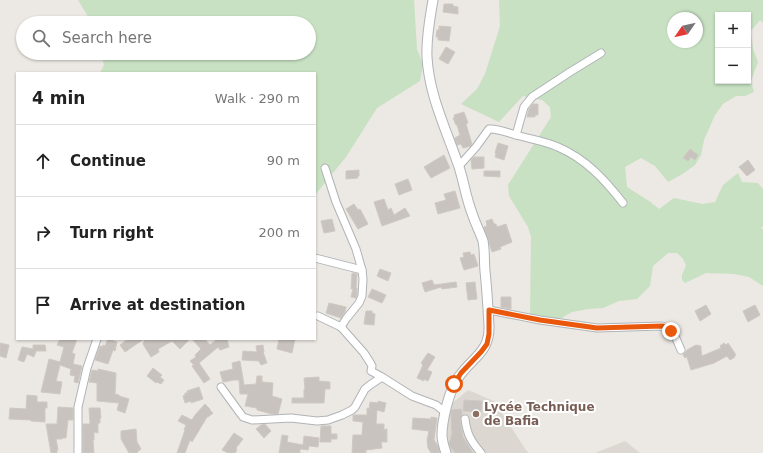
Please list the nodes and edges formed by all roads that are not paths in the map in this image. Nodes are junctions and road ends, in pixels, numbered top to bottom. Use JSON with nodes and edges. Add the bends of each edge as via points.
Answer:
{"nodes":[{"id":1,"x":433,"y":0,"type":"edge"},
{"id":2,"x":601,"y":53,"type":"dead end"},
{"id":3,"x":516,"y":135,"type":"junction"},
{"id":4,"x":459,"y":166,"type":"junction"},
{"id":5,"x":325,"y":168,"type":"dead end"},
{"id":6,"x":623,"y":203,"type":"dead end"},
{"id":7,"x":316,"y":258,"type":"edge"},
{"id":8,"x":362,"y":270,"type":"junction"},
{"id":9,"x":489,"y":310,"type":"junction"},
{"id":10,"x":318,"y":316,"type":"dead end"},
{"id":11,"x":341,"y":327,"type":"junction"},
{"id":12,"x":98,"y":340,"type":"edge"},
{"id":13,"x":681,"y":350,"type":"dead end"},
{"id":14,"x":382,"y":377,"type":"junction"},
{"id":15,"x":221,"y":386,"type":"dead end"},
{"id":16,"x":446,"y":412,"type":"junction"},
{"id":17,"x":465,"y":419,"type":"dead end"},
{"id":18,"x":78,"y":453,"type":"edge"},
{"id":19,"x":446,"y":453,"type":"edge"},
{"id":20,"x":481,"y":453,"type":"edge"}],
"edges":[{"from":1,"to":4,"type":"street","via":[[427,46],[428,70],[438,110]]},
{"from":2,"to":3,"type":"street","via":[[532,97],[524,107]]},
{"from":3,"to":4,"type":"street","via":[[489,129]]},
{"from":3,"to":6,"type":"street","via":[[558,146],[578,157],[591,167]]},
{"from":4,"to":9,"type":"street","via":[[468,203],[484,247]]},
{"from":5,"to":8,"type":"street"},
{"from":7,"to":8,"type":"street"},
{"from":8,"to":11,"type":"street","via":[[362,296]]},
{"from":9,"to":13,"type":"street","via":[[597,328],[662,326],[675,336]]},
{"from":9,"to":16,"type":"street","via":[[487,344],[458,378],[450,394]]},
{"from":10,"to":11,"type":"street"},
{"from":11,"to":14,"type":"street","via":[[368,358],[372,366],[371,371]]},
{"from":12,"to":18,"type":"street","via":[[87,368],[78,407]]},
{"from":14,"to":15,"type":"street","via":[[365,389],[352,410],[335,418],[317,421],[291,418],[246,419]]},
{"from":14,"to":16,"type":"street","via":[[412,396],[436,405]]},
{"from":16,"to":19,"type":"street","via":[[442,436]]},
{"from":17,"to":20,"type":"street","via":[[466,431]]}]}
